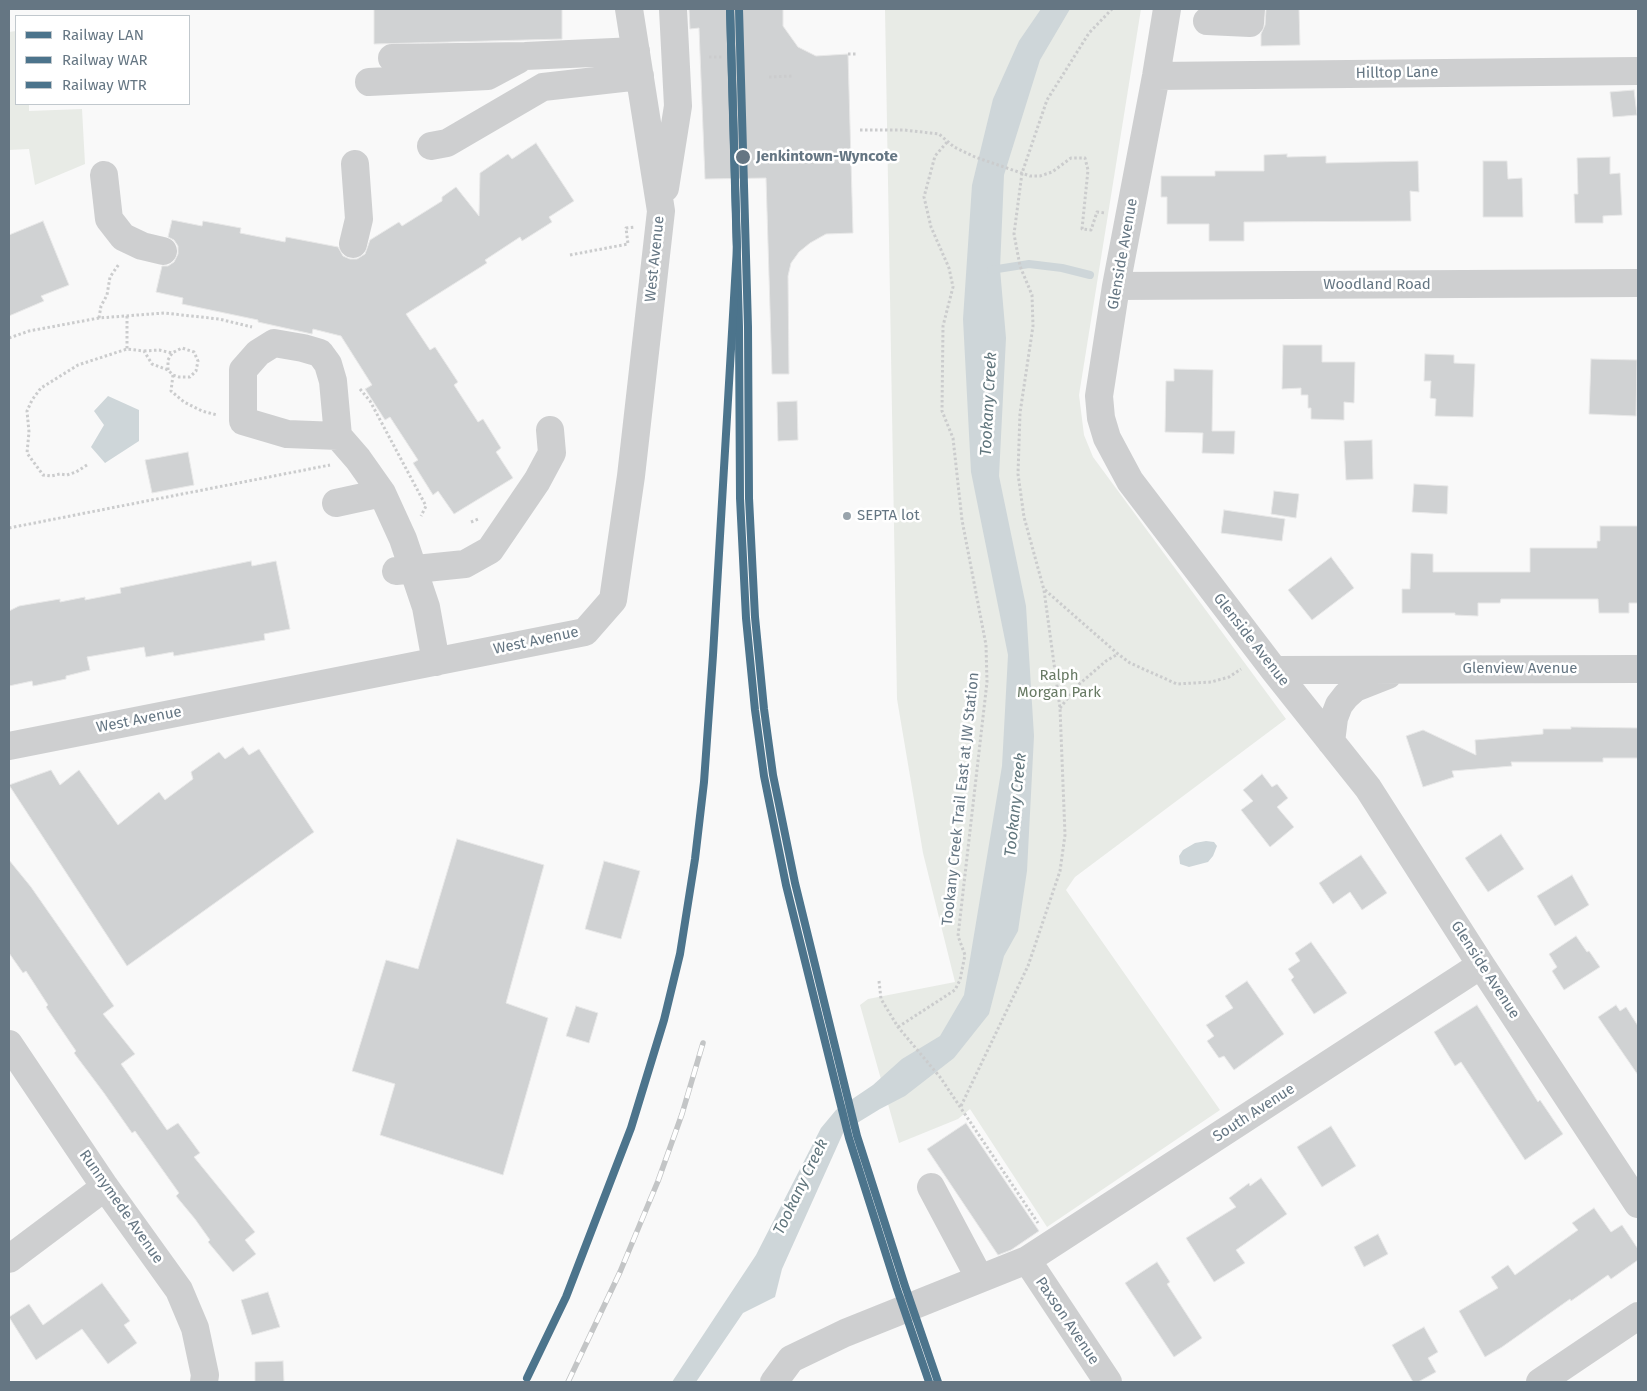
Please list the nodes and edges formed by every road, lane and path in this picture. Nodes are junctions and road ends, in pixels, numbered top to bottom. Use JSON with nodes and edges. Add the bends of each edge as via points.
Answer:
{"nodes":[{"id":1,"x":629,"y":9,"type":"edge"},
{"id":2,"x":673,"y":9,"type":"edge"},
{"id":3,"x":1112,"y":9,"type":"edge"},
{"id":4,"x":1251,"y":9,"type":"edge"},
{"id":5,"x":1166,"y":14,"type":"edge"},
{"id":6,"x":1208,"y":15,"type":"edge"},
{"id":7,"x":848,"y":54,"type":"dead end"},
{"id":8,"x":857,"y":54,"type":"dead end"},
{"id":9,"x":525,"y":56,"type":"junction"},
{"id":10,"x":709,"y":57,"type":"dead end"},
{"id":11,"x":724,"y":57,"type":"dead end"},
{"id":12,"x":392,"y":58,"type":"dead end"},
{"id":13,"x":638,"y":64,"type":"junction"},
{"id":14,"x":1638,"y":71,"type":"edge"},
{"id":15,"x":792,"y":76,"type":"dead end"},
{"id":16,"x":1156,"y":76,"type":"junction"},
{"id":17,"x":769,"y":77,"type":"dead end"},
{"id":18,"x":369,"y":82,"type":"dead end"},
{"id":19,"x":860,"y":130,"type":"dead end"},
{"id":20,"x":948,"y":141,"type":"junction"},
{"id":21,"x":431,"y":146,"type":"dead end"},
{"id":22,"x":355,"y":164,"type":"dead end"},
{"id":23,"x":1022,"y":173,"type":"junction"},
{"id":24,"x":104,"y":175,"type":"dead end"},
{"id":25,"x":661,"y":211,"type":"junction"},
{"id":26,"x":1111,"y":214,"type":"dead end"},
{"id":27,"x":626,"y":228,"type":"dead end"},
{"id":28,"x":353,"y":244,"type":"dead end"},
{"id":29,"x":153,"y":248,"type":"joint"},
{"id":30,"x":570,"y":254,"type":"dead end"},
{"id":31,"x":1638,"y":283,"type":"edge"},
{"id":32,"x":1116,"y":286,"type":"junction"},
{"id":33,"x":127,"y":316,"type":"junction"},
{"id":34,"x":99,"y":318,"type":"junction"},
{"id":35,"x":255,"y":328,"type":"dead end"},
{"id":36,"x":9,"y":338,"type":"edge"},
{"id":37,"x":127,"y":349,"type":"junction"},
{"id":38,"x":144,"y":351,"type":"junction"},
{"id":39,"x":172,"y":353,"type":"junction"},
{"id":40,"x":168,"y":370,"type":"junction"},
{"id":41,"x":172,"y":375,"type":"junction"},
{"id":42,"x":358,"y":387,"type":"dead end"},
{"id":43,"x":243,"y":421,"type":"junction"},
{"id":44,"x":550,"y":430,"type":"dead end"},
{"id":45,"x":338,"y":436,"type":"junction"},
{"id":46,"x":358,"y":459,"type":"junction"},
{"id":47,"x":87,"y":465,"type":"dead end"},
{"id":48,"x":382,"y":493,"type":"junction"},
{"id":49,"x":336,"y":503,"type":"dead end"},
{"id":50,"x":485,"y":515,"type":"dead end"},
{"id":51,"x":420,"y":519,"type":"dead end"},
{"id":52,"x":471,"y":522,"type":"dead end"},
{"id":53,"x":9,"y":528,"type":"edge"},
{"id":54,"x":404,"y":570,"type":"junction"},
{"id":55,"x":1044,"y":590,"type":"junction"},
{"id":56,"x":1118,"y":654,"type":"junction"},
{"id":57,"x":436,"y":662,"type":"junction"},
{"id":58,"x":1638,"y":669,"type":"edge"},
{"id":59,"x":1274,"y":670,"type":"junction"},
{"id":60,"x":1401,"y":670,"type":"junction"},
{"id":61,"x":1237,"y":672,"type":"dead end"},
{"id":62,"x":1060,"y":708,"type":"junction"},
{"id":63,"x":1332,"y":742,"type":"junction"},
{"id":64,"x":9,"y":746,"type":"edge"},
{"id":65,"x":1481,"y":965,"type":"junction"},
{"id":66,"x":879,"y":981,"type":"dead end"},
{"id":67,"x":898,"y":1026,"type":"junction"},
{"id":68,"x":9,"y":1044,"type":"edge"},
{"id":69,"x":961,"y":1106,"type":"junction"},
{"id":70,"x":105,"y":1187,"type":"junction"},
{"id":71,"x":931,"y":1187,"type":"dead end"},
{"id":72,"x":1638,"y":1204,"type":"edge"},
{"id":73,"x":1040,"y":1226,"type":"dead end"},
{"id":74,"x":9,"y":1259,"type":"edge"},
{"id":75,"x":1027,"y":1260,"type":"junction"},
{"id":76,"x":980,"y":1279,"type":"junction"},
{"id":77,"x":1638,"y":1316,"type":"edge"},
{"id":78,"x":204,"y":1382,"type":"edge"},
{"id":79,"x":774,"y":1382,"type":"edge"},
{"id":80,"x":1108,"y":1382,"type":"edge"},
{"id":81,"x":1540,"y":1382,"type":"edge"}],
"edges":[{"from":1,"to":13,"type":"street","name":"West Avenue"},
{"from":2,"to":25,"type":"street","via":[[678,106]]},
{"from":3,"to":23,"type":"path","via":[[1089,34],[1047,100]]},
{"from":4,"to":6,"type":"street","via":[[1250,23]]},
{"from":5,"to":6,"type":"street"},
{"from":5,"to":16,"type":"street","name":"Glenside Avenue"},
{"from":7,"to":8,"type":"path"},
{"from":9,"to":12,"type":"street"},
{"from":9,"to":13,"type":"street"},
{"from":9,"to":18,"type":"street","via":[[488,76]]},
{"from":10,"to":11,"type":"path"},
{"from":13,"to":21,"type":"street","via":[[543,87],[447,143]]},
{"from":13,"to":25,"type":"street","name":"West Avenue"},
{"from":14,"to":16,"type":"street","name":"Hilltop Lane"},
{"from":15,"to":17,"type":"path"},
{"from":16,"to":32,"type":"street","name":"Glenside Avenue"},
{"from":19,"to":20,"type":"path","via":[[890,129],[939,134]]},
{"from":20,"to":23,"type":"path","via":[[975,156]]},
{"from":20,"to":67,"type":"path","name":"Tookany Creek Trail East at JW Station","via":[[935,156],[924,197],[931,227],[949,268],[953,287],[943,326],[942,411],[953,438],[962,520],[986,645],[987,682],[958,936],[964,955],[960,980],[955,990]]},
{"from":22,"to":28,"type":"street","via":[[360,219]]},
{"from":23,"to":26,"type":"path","via":[[1040,176],[1052,172],[1071,158],[1085,158],[1088,170],[1082,229],[1091,230],[1098,212]]},
{"from":23,"to":55,"type":"path","via":[[1014,234],[1020,266],[1032,295],[1033,326],[1020,413],[1018,474],[1024,518]]},
{"from":24,"to":29,"type":"street","via":[[109,219],[122,237]]},
{"from":25,"to":57,"type":"street","name":"West Avenue","via":[[631,476],[612,600],[585,632]]},
{"from":27,"to":30,"type":"path","via":[[628,244]]},
{"from":29,"to":34,"type":"path","via":[[125,254],[110,276]]},
{"from":31,"to":32,"type":"street","name":"Woodland Road"},
{"from":32,"to":59,"type":"street","name":"Glenside Avenue","via":[[1100,396],[1107,438],[1130,482]]},
{"from":33,"to":34,"type":"path"},
{"from":33,"to":35,"type":"path","via":[[164,313],[218,319]]},
{"from":33,"to":37,"type":"path"},
{"from":34,"to":36,"type":"path"},
{"from":37,"to":38,"type":"path"},
{"from":37,"to":47,"type":"path","via":[[78,365],[42,388],[27,411],[27,453],[43,475],[67,475]]},
{"from":38,"to":39,"type":"path"},
{"from":38,"to":40,"type":"path","via":[[152,364]]},
{"from":39,"to":40,"type":"path"},
{"from":39,"to":41,"type":"path","via":[[182,348],[194,352],[198,361],[196,372],[190,377]]},
{"from":40,"to":41,"type":"path"},
{"from":41,"to":43,"type":"path","via":[[171,391],[184,402],[202,411]]},
{"from":42,"to":51,"type":"path","via":[[370,401],[426,506]]},
{"from":43,"to":45,"type":"street","via":[[287,434]]},
{"from":43,"to":45,"type":"street","via":[[244,370],[258,353],[274,343],[320,354],[328,364],[334,381]]},
{"from":44,"to":54,"type":"street","via":[[552,453],[490,550],[465,564]]},
{"from":45,"to":46,"type":"street"},
{"from":46,"to":48,"type":"street"},
{"from":46,"to":53,"type":"path"},
{"from":48,"to":49,"type":"street"},
{"from":48,"to":54,"type":"street","via":[[403,539]]},
{"from":50,"to":52,"type":"path"},
{"from":54,"to":57,"type":"street","via":[[426,607]]},
{"from":55,"to":56,"type":"path"},
{"from":55,"to":62,"type":"path"},
{"from":56,"to":61,"type":"path","via":[[1130,663],[1177,684],[1211,682]]},
{"from":56,"to":62,"type":"path","via":[[1077,686]]},
{"from":57,"to":64,"type":"street","name":"West Avenue"},
{"from":58,"to":60,"type":"street","name":"Glenview Avenue"},
{"from":59,"to":60,"type":"street","name":"Glenview Avenue"},
{"from":59,"to":63,"type":"street","name":"Glenside Avenue"},
{"from":60,"to":63,"type":"street","name":"Glenview Avenue","via":[[1355,688],[1346,696],[1334,718]]},
{"from":62,"to":69,"type":"path","via":[[1065,835],[1060,871],[1028,966]]},
{"from":63,"to":65,"type":"street","name":"Glenside Avenue","via":[[1368,788]]},
{"from":65,"to":72,"type":"street","name":"Glenside Avenue"},
{"from":65,"to":75,"type":"street","name":"South Avenue"},
{"from":66,"to":67,"type":"path","via":[[882,999]]},
{"from":67,"to":69,"type":"path"},
{"from":68,"to":70,"type":"street","name":"Runnymede Avenue"},
{"from":69,"to":73,"type":"path"},
{"from":70,"to":74,"type":"street"},
{"from":70,"to":78,"type":"street","name":"Runnymede Avenue","via":[[179,1290],[195,1328]]},
{"from":71,"to":76,"type":"street"},
{"from":75,"to":76,"type":"street","name":"South Avenue"},
{"from":75,"to":80,"type":"street","name":"Paxson Avenue"},
{"from":76,"to":79,"type":"street","name":"South Avenue","via":[[846,1333],[791,1359]]},
{"from":77,"to":81,"type":"street"}]}
